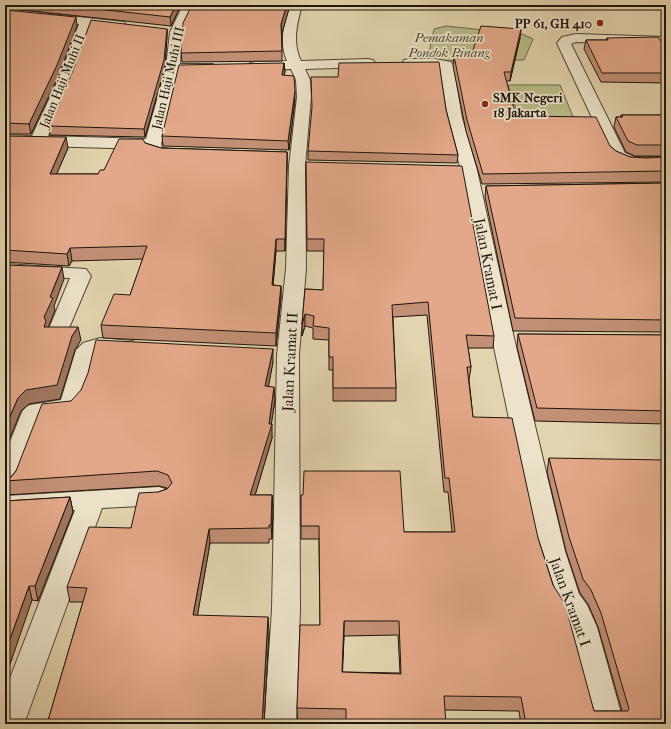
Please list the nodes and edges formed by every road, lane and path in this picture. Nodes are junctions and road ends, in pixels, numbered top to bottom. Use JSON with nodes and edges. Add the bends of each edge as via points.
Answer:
{"nodes":[{"id":1,"x":189,"y":5,"type":"edge"},
{"id":2,"x":296,"y":5,"type":"edge"},
{"id":3,"x":5,"y":13,"type":"edge"},
{"id":4,"x":87,"y":21,"type":"junction"},
{"id":5,"x":132,"y":27,"type":"edge"},
{"id":6,"x":161,"y":30,"type":"edge"},
{"id":7,"x":176,"y":32,"type":"junction"},
{"id":8,"x":666,"y":41,"type":"edge"},
{"id":9,"x":296,"y":64,"type":"junction"},
{"id":10,"x":219,"y":66,"type":"edge"},
{"id":11,"x":242,"y":66,"type":"edge"},
{"id":12,"x":174,"y":68,"type":"junction"},
{"id":13,"x":5,"y":140,"type":"edge"},
{"id":14,"x":38,"y":141,"type":"junction"},
{"id":15,"x":153,"y":144,"type":"junction"},
{"id":16,"x":192,"y":154,"type":"edge"},
{"id":17,"x":666,"y":162,"type":"edge"},
{"id":18,"x":5,"y":270,"type":"edge"},
{"id":19,"x":59,"y":331,"type":"edge"},
{"id":20,"x":503,"y":338,"type":"junction"},
{"id":21,"x":526,"y":338,"type":"edge"},
{"id":22,"x":146,"y":347,"type":"edge"},
{"id":23,"x":530,"y":462,"type":"junction"},
{"id":24,"x":554,"y":462,"type":"edge"},
{"id":25,"x":5,"y":484,"type":"edge"},
{"id":26,"x":159,"y":496,"type":"edge"},
{"id":27,"x":92,"y":500,"type":"junction"},
{"id":28,"x":5,"y":504,"type":"edge"},
{"id":29,"x":8,"y":724,"type":"edge"},
{"id":30,"x":280,"y":724,"type":"edge"},
{"id":31,"x":608,"y":724,"type":"edge"}],
"edges":[{"from":1,"to":7,"type":"street","name":"Jalan Haji Muhi III"},
{"from":2,"to":9,"type":"street","name":"Jalan Kramat II","via":[[290,24],[290,41],[292,57]]},
{"from":3,"to":4,"type":"street"},
{"from":4,"to":5,"type":"street"},
{"from":4,"to":14,"type":"street","name":"Jalan Haji Muhi II","via":[[67,76]]},
{"from":6,"to":7,"type":"street"},
{"from":7,"to":12,"type":"street","name":"Jalan Haji Muhi III"},
{"from":8,"to":17,"type":"street","via":[[576,38],[564,43],[618,156],[623,160],[635,162]]},
{"from":9,"to":11,"type":"street","name":"Jalan Kramat I"},
{"from":9,"to":20,"type":"street","name":"Jalan Kramat I","via":[[446,65],[461,150],[462,170],[481,191]]},
{"from":9,"to":30,"type":"street","name":"Jalan Kramat II","via":[[303,80],[304,97],[298,161],[296,268],[280,354],[286,610]]},
{"from":10,"to":12,"type":"street"},
{"from":12,"to":15,"type":"street","name":"Jalan Haji Muhi III"},
{"from":13,"to":14,"type":"street"},
{"from":14,"to":15,"type":"street"},
{"from":15,"to":16,"type":"street","name":"Jalan Haji Muhi III","via":[[153,150],[156,152]]},
{"from":18,"to":19,"type":"street","via":[[79,273],[81,276]]},
{"from":20,"to":21,"type":"street"},
{"from":20,"to":23,"type":"street","name":"Jalan Kramat I"},
{"from":22,"to":25,"type":"street","via":[[98,344],[90,346],[72,402],[65,407],[44,408],[34,412]]},
{"from":23,"to":24,"type":"street"},
{"from":23,"to":31,"type":"street","name":"Jalan Kramat I","via":[[559,578],[566,598],[577,613],[582,627]]},
{"from":26,"to":27,"type":"street"},
{"from":27,"to":28,"type":"street"},
{"from":27,"to":29,"type":"street"}]}
